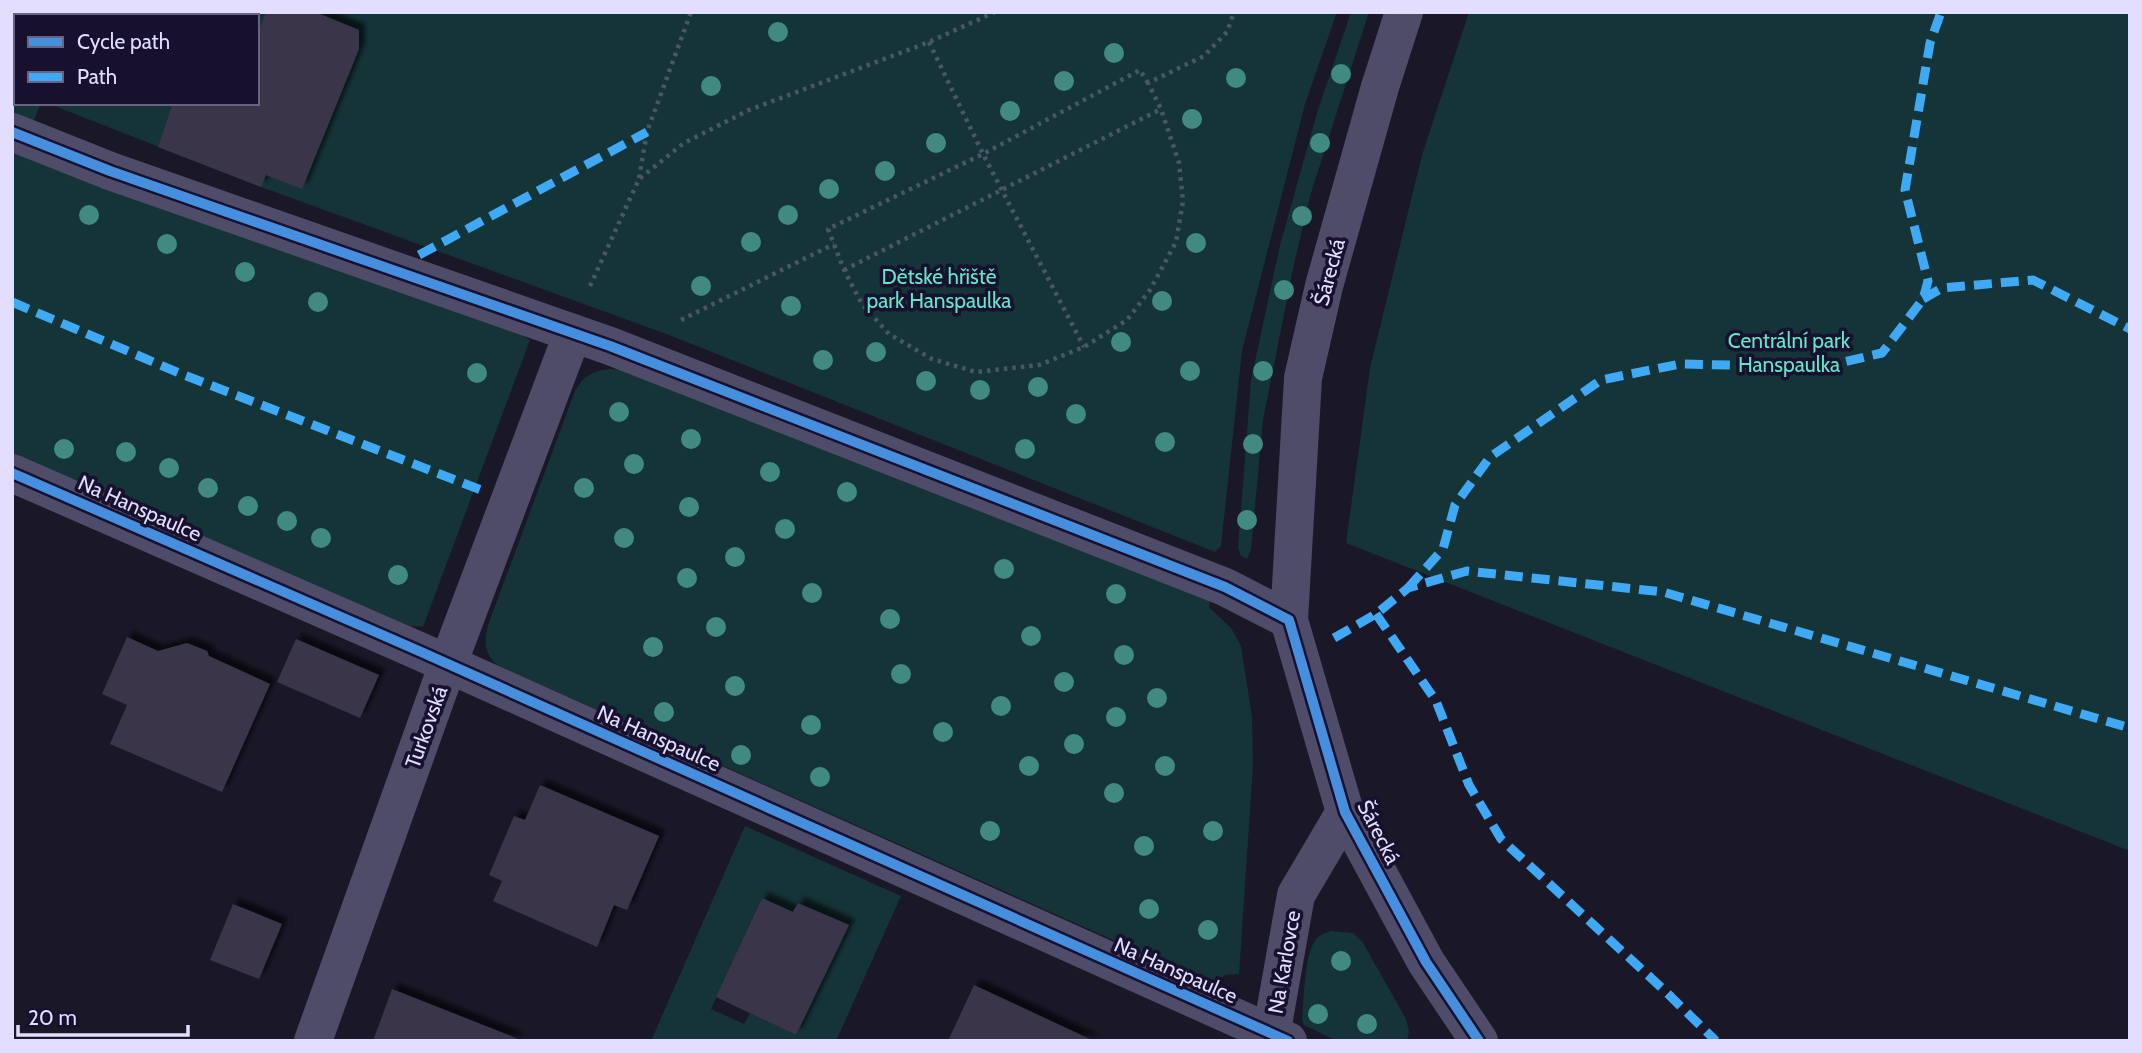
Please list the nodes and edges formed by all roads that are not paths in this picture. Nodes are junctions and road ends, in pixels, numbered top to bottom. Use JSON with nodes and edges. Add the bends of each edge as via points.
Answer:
{"nodes":[{"id":1,"x":1404,"y":12,"type":"edge"},
{"id":2,"x":12,"y":132,"type":"edge"},
{"id":3,"x":572,"y":335,"type":"junction"},
{"id":4,"x":12,"y":473,"type":"edge"},
{"id":5,"x":1289,"y":620,"type":"junction"},
{"id":6,"x":448,"y":664,"type":"junction"},
{"id":7,"x":1345,"y":812,"type":"junction"},
{"id":8,"x":1276,"y":1038,"type":"edge"},
{"id":9,"x":313,"y":1041,"type":"edge"},
{"id":10,"x":1479,"y":1041,"type":"edge"}],
"edges":[{"from":1,"to":5,"type":"street","name":"Šárecká","via":[[1328,273],[1303,378]]},
{"from":2,"to":3,"type":"street"},
{"from":3,"to":5,"type":"street","via":[[1225,587]]},
{"from":3,"to":6,"type":"street","name":"Turkovská"},
{"from":4,"to":6,"type":"street","name":"Na Hanspaulce"},
{"from":5,"to":7,"type":"street","name":"Šárecká"},
{"from":6,"to":8,"type":"street","name":"Na Hanspaulce"},
{"from":6,"to":9,"type":"street","name":"Turkovská"},
{"from":7,"to":8,"type":"street","name":"Na Karlovce","via":[[1296,895]]},
{"from":7,"to":10,"type":"street","name":"Šárecká","via":[[1426,961]]}]}
